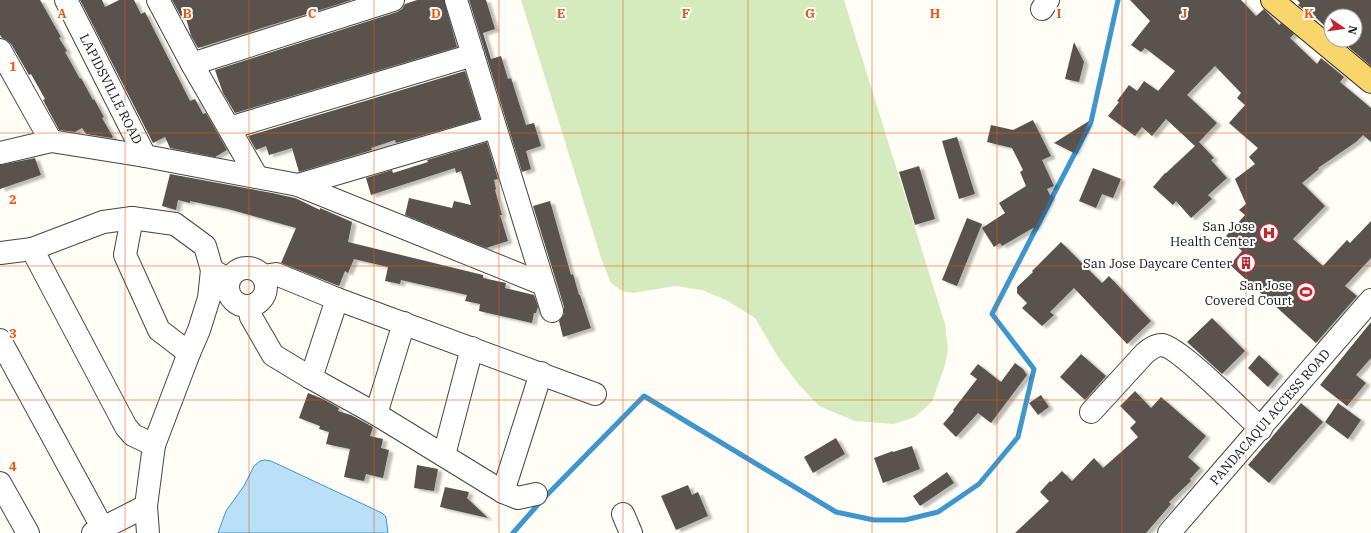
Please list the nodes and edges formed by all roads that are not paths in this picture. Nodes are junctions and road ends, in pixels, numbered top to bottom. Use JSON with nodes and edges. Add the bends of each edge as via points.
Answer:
{"nodes":[{"id":1,"x":66,"y":0,"type":"edge"},
{"id":2,"x":158,"y":0,"type":"edge"},
{"id":3,"x":393,"y":0,"type":"edge"},
{"id":4,"x":456,"y":0,"type":"edge"},
{"id":5,"x":1272,"y":0,"type":"edge"},
{"id":6,"x":1,"y":53,"type":"edge"},
{"id":7,"x":472,"y":55,"type":"junction"},
{"id":8,"x":192,"y":64,"type":"junction"},
{"id":9,"x":1371,"y":82,"type":"edge"},
{"id":10,"x":495,"y":127,"type":"junction"},
{"id":11,"x":229,"y":128,"type":"junction"},
{"id":12,"x":51,"y":141,"type":"junction"},
{"id":13,"x":0,"y":153,"type":"edge"},
{"id":14,"x":145,"y":156,"type":"junction"},
{"id":15,"x":257,"y":177,"type":"junction"},
{"id":16,"x":298,"y":185,"type":"junction"},
{"id":17,"x":132,"y":218,"type":"junction"},
{"id":18,"x":32,"y":248,"type":"junction"},
{"id":19,"x":0,"y":253,"type":"edge"},
{"id":20,"x":220,"y":275,"type":"junction"},
{"id":21,"x":263,"y":276,"type":"junction"},
{"id":22,"x":543,"y":284,"type":"junction"},
{"id":23,"x":337,"y":299,"type":"junction"},
{"id":24,"x":1371,"y":300,"type":"edge"},
{"id":25,"x":249,"y":307,"type":"junction"},
{"id":26,"x":552,"y":311,"type":"dead end"},
{"id":27,"x":404,"y":323,"type":"junction"},
{"id":28,"x":0,"y":340,"type":"edge"},
{"id":29,"x":472,"y":348,"type":"junction"},
{"id":30,"x":189,"y":353,"type":"junction"},
{"id":31,"x":541,"y":374,"type":"junction"},
{"id":32,"x":311,"y":378,"type":"junction"},
{"id":33,"x":595,"y":394,"type":"dead end"},
{"id":34,"x":1091,"y":412,"type":"dead end"},
{"id":35,"x":376,"y":414,"type":"junction"},
{"id":36,"x":1261,"y":429,"type":"junction"},
{"id":37,"x":154,"y":445,"type":"junction"},
{"id":38,"x":444,"y":455,"type":"junction"},
{"id":39,"x":0,"y":483,"type":"edge"},
{"id":40,"x":503,"y":492,"type":"junction"},
{"id":41,"x":536,"y":494,"type":"dead end"},
{"id":42,"x":146,"y":506,"type":"junction"},
{"id":43,"x":98,"y":530,"type":"edge"},
{"id":44,"x":28,"y":533,"type":"edge"},
{"id":45,"x":148,"y":533,"type":"edge"},
{"id":46,"x":1169,"y":533,"type":"edge"}],
"edges":[{"from":1,"to":14,"type":"street","name":"LAPIDSVILLE ROAD"},
{"from":2,"to":8,"type":"street"},
{"from":3,"to":8,"type":"street"},
{"from":4,"to":7,"type":"street"},
{"from":5,"to":9,"type":"main road"},
{"from":6,"to":12,"type":"street"},
{"from":7,"to":10,"type":"street"},
{"from":7,"to":11,"type":"street"},
{"from":8,"to":11,"type":"street"},
{"from":10,"to":16,"type":"street"},
{"from":10,"to":22,"type":"street"},
{"from":11,"to":15,"type":"street"},
{"from":12,"to":13,"type":"street"},
{"from":12,"to":14,"type":"street"},
{"from":14,"to":15,"type":"street"},
{"from":15,"to":16,"type":"street"},
{"from":16,"to":22,"type":"street"},
{"from":17,"to":18,"type":"street","via":[[103,222]]},
{"from":17,"to":20,"type":"street","via":[[175,224],[205,246]]},
{"from":17,"to":30,"type":"street","via":[[125,255],[159,330]]},
{"from":18,"to":19,"type":"street"},
{"from":18,"to":37,"type":"street","via":[[126,427],[133,435]]},
{"from":20,"to":21,"type":"street","via":[[252,268]]},
{"from":20,"to":25,"type":"street","via":[[235,303]]},
{"from":20,"to":30,"type":"street"},
{"from":21,"to":23,"type":"street","via":[[276,274]]},
{"from":21,"to":25,"type":"street","via":[[267,289],[261,301]]},
{"from":22,"to":26,"type":"street"},
{"from":23,"to":27,"type":"street"},
{"from":23,"to":32,"type":"street"},
{"from":24,"to":36,"type":"street","name":"PANDACAQUI ACCESS ROAD"},
{"from":25,"to":32,"type":"street","via":[[251,317],[273,355]]},
{"from":27,"to":29,"type":"street"},
{"from":27,"to":35,"type":"street"},
{"from":28,"to":43,"type":"street"},
{"from":29,"to":31,"type":"street"},
{"from":29,"to":38,"type":"street"},
{"from":30,"to":37,"type":"street"},
{"from":31,"to":33,"type":"street"},
{"from":31,"to":40,"type":"street"},
{"from":32,"to":35,"type":"street"},
{"from":34,"to":36,"type":"street","via":[[1146,353],[1154,346],[1162,345],[1171,348],[1190,363]]},
{"from":35,"to":38,"type":"street"},
{"from":36,"to":46,"type":"street","name":"PANDACAQUI ACCESS ROAD"},
{"from":37,"to":42,"type":"street"},
{"from":38,"to":40,"type":"street"},
{"from":39,"to":44,"type":"street"},
{"from":40,"to":41,"type":"street","via":[[518,498]]},
{"from":42,"to":43,"type":"street"},
{"from":42,"to":45,"type":"street"}]}
